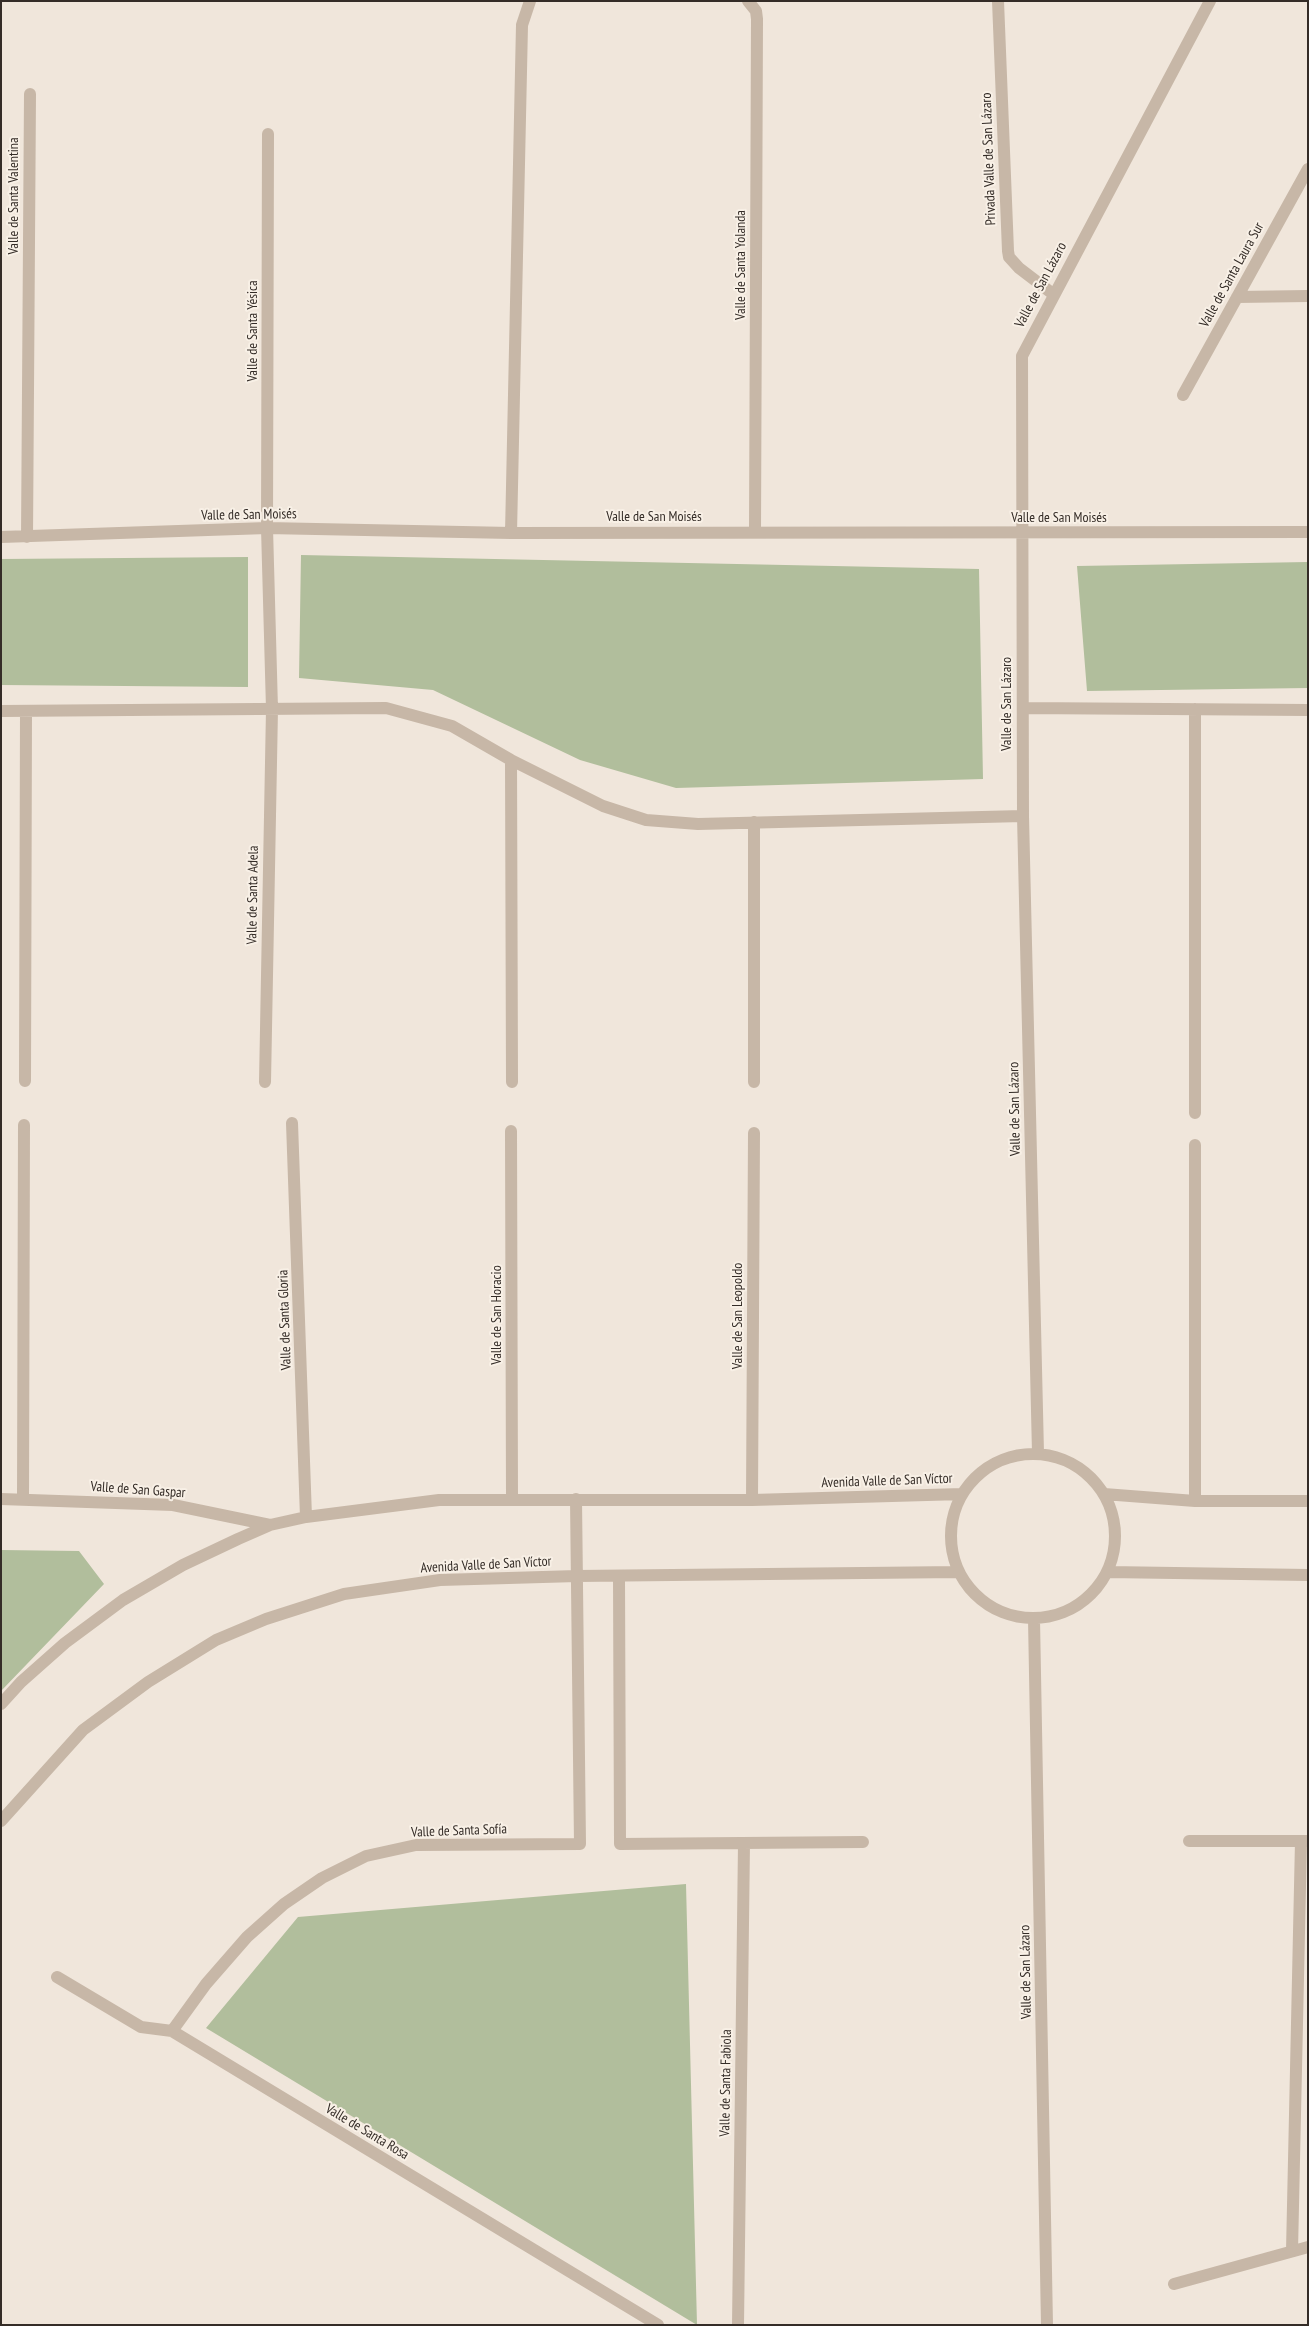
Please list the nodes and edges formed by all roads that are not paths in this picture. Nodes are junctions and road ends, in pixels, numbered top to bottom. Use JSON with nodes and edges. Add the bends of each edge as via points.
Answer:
{"nodes":[{"id":1,"x":530,"y":1,"type":"edge"},
{"id":2,"x":748,"y":1,"type":"edge"},
{"id":3,"x":998,"y":1,"type":"edge"},
{"id":4,"x":1210,"y":1,"type":"edge"},
{"id":5,"x":30,"y":94,"type":"dead end"},
{"id":6,"x":268,"y":134,"type":"dead end"},
{"id":7,"x":1308,"y":169,"type":"edge"},
{"id":8,"x":1053,"y":294,"type":"junction"},
{"id":9,"x":1308,"y":296,"type":"edge"},
{"id":10,"x":1237,"y":297,"type":"junction"},
{"id":11,"x":1183,"y":396,"type":"dead end"},
{"id":12,"x":267,"y":528,"type":"junction"},
{"id":13,"x":755,"y":532,"type":"junction"},
{"id":14,"x":1308,"y":532,"type":"edge"},
{"id":15,"x":511,"y":533,"type":"junction"},
{"id":16,"x":1021,"y":533,"type":"junction"},
{"id":17,"x":1,"y":537,"type":"edge"},
{"id":18,"x":27,"y":537,"type":"junction"},
{"id":19,"x":1023,"y":708,"type":"junction"},
{"id":20,"x":272,"y":709,"type":"junction"},
{"id":21,"x":1195,"y":709,"type":"junction"},
{"id":22,"x":1308,"y":710,"type":"edge"},
{"id":23,"x":1,"y":711,"type":"edge"},
{"id":24,"x":26,"y":711,"type":"junction"},
{"id":25,"x":511,"y":760,"type":"junction"},
{"id":26,"x":1023,"y":816,"type":"junction"},
{"id":27,"x":754,"y":822,"type":"junction"},
{"id":28,"x":24,"y":1081,"type":"dead end"},
{"id":29,"x":265,"y":1082,"type":"dead end"},
{"id":30,"x":512,"y":1082,"type":"dead end"},
{"id":31,"x":754,"y":1082,"type":"dead end"},
{"id":32,"x":1195,"y":1112,"type":"dead end"},
{"id":33,"x":292,"y":1123,"type":"dead end"},
{"id":34,"x":24,"y":1125,"type":"dead end"},
{"id":35,"x":511,"y":1131,"type":"dead end"},
{"id":36,"x":754,"y":1133,"type":"dead end"},
{"id":37,"x":1195,"y":1145,"type":"dead end"},
{"id":38,"x":1038,"y":1453,"type":"junction"},
{"id":39,"x":962,"y":1494,"type":"junction"},
{"id":40,"x":1104,"y":1494,"type":"junction"},
{"id":41,"x":1,"y":1499,"type":"edge"},
{"id":42,"x":22,"y":1499,"type":"junction"},
{"id":43,"x":576,"y":1499,"type":"junction"},
{"id":44,"x":512,"y":1500,"type":"junction"},
{"id":45,"x":752,"y":1500,"type":"junction"},
{"id":46,"x":1194,"y":1501,"type":"junction"},
{"id":47,"x":1308,"y":1501,"type":"edge"},
{"id":48,"x":306,"y":1517,"type":"junction"},
{"id":49,"x":270,"y":1525,"type":"junction"},
{"id":50,"x":959,"y":1572,"type":"junction"},
{"id":51,"x":1108,"y":1572,"type":"junction"},
{"id":52,"x":1308,"y":1575,"type":"edge"},
{"id":53,"x":577,"y":1576,"type":"junction"},
{"id":54,"x":619,"y":1577,"type":"junction"},
{"id":55,"x":1034,"y":1619,"type":"junction"},
{"id":56,"x":1,"y":1704,"type":"edge"},
{"id":57,"x":1,"y":1821,"type":"edge"},
{"id":58,"x":1189,"y":1841,"type":"dead end"},
{"id":59,"x":1305,"y":1841,"type":"edge"},
{"id":60,"x":863,"y":1842,"type":"dead end"},
{"id":61,"x":744,"y":1843,"type":"junction"},
{"id":62,"x":57,"y":1977,"type":"dead end"},
{"id":63,"x":172,"y":2031,"type":"junction"},
{"id":64,"x":1308,"y":2248,"type":"edge"},
{"id":65,"x":1292,"y":2251,"type":"junction"},
{"id":66,"x":1174,"y":2284,"type":"dead end"},
{"id":67,"x":658,"y":2325,"type":"edge"},
{"id":68,"x":738,"y":2325,"type":"edge"},
{"id":69,"x":1047,"y":2325,"type":"edge"}],
"edges":[{"from":1,"to":15,"type":"street","via":[[522,25]]},
{"from":2,"to":13,"type":"street","name":"Valle de Santa Yolanda","via":[[756,11],[757,19]]},
{"from":3,"to":8,"type":"street","name":"Privada Valle de San Lázaro","via":[[1009,257]]},
{"from":4,"to":8,"type":"street","name":"Valle de San Lázaro"},
{"from":5,"to":18,"type":"street","name":"Valle de Santa Valentina"},
{"from":6,"to":12,"type":"street","name":"Valle de Santa Yésica"},
{"from":7,"to":10,"type":"street","name":"Valle de Santa Laura Sur"},
{"from":8,"to":16,"type":"street","name":"Valle de San Lázaro","via":[[1022,356]]},
{"from":9,"to":10,"type":"street"},
{"from":10,"to":11,"type":"street","name":"Valle de Santa Laura Sur"},
{"from":12,"to":15,"type":"street","name":"Valle de San Moisés"},
{"from":12,"to":18,"type":"street","name":"Valle de San Moisés"},
{"from":12,"to":20,"type":"street","name":"Valle de Santa Yésica"},
{"from":13,"to":15,"type":"street","name":"Valle de San Moisés"},
{"from":13,"to":16,"type":"street","name":"Valle de San Moisés"},
{"from":14,"to":16,"type":"street","name":"Valle de San Moisés"},
{"from":16,"to":19,"type":"street","name":"Valle de San Lázaro"},
{"from":17,"to":18,"type":"street","name":"Valle de San Moisés"},
{"from":19,"to":21,"type":"street"},
{"from":19,"to":26,"type":"street","name":"Valle de San Lázaro"},
{"from":20,"to":24,"type":"street"},
{"from":20,"to":25,"type":"street","via":[[386,708],[452,726]]},
{"from":20,"to":29,"type":"street","name":"Valle de Santa Adela"},
{"from":21,"to":22,"type":"street"},
{"from":21,"to":32,"type":"street"},
{"from":23,"to":24,"type":"street"},
{"from":24,"to":28,"type":"street"},
{"from":25,"to":27,"type":"street","via":[[603,806],[646,820],[698,824]]},
{"from":25,"to":30,"type":"street"},
{"from":26,"to":27,"type":"street"},
{"from":26,"to":38,"type":"street","name":"Valle de San Lázaro"},
{"from":27,"to":31,"type":"street"},
{"from":33,"to":48,"type":"street","name":"Valle de Santa Gloria"},
{"from":34,"to":42,"type":"street"},
{"from":35,"to":44,"type":"street","name":"Valle de San Horacio"},
{"from":36,"to":45,"type":"street","name":"Valle de San Leopoldo"},
{"from":37,"to":46,"type":"street"},
{"from":38,"to":39,"type":"street","via":[[997,1461],[973,1480]]},
{"from":38,"to":40,"type":"street","via":[[1077,1466]]},
{"from":39,"to":45,"type":"street","name":"Avenida Valle de San Víctor"},
{"from":39,"to":50,"type":"street","via":[[951,1530]]},
{"from":40,"to":46,"type":"street"},
{"from":40,"to":51,"type":"street","via":[[1116,1537]]},
{"from":41,"to":42,"type":"street","name":"Valle de San Gaspar"},
{"from":42,"to":49,"type":"street","name":"Valle de San Gaspar","via":[[173,1505]]},
{"from":43,"to":44,"type":"street","name":"Avenida Valle de San Víctor"},
{"from":43,"to":45,"type":"street","name":"Avenida Valle de San Víctor"},
{"from":43,"to":53,"type":"street"},
{"from":44,"to":48,"type":"street","name":"Avenida Valle de San Víctor","via":[[439,1500]]},
{"from":46,"to":47,"type":"street"},
{"from":48,"to":49,"type":"street","name":"Avenida Valle de San Víctor"},
{"from":49,"to":56,"type":"street","name":"Avenida Valle de San Víctor","via":[[184,1565],[123,1600],[65,1643]]},
{"from":50,"to":54,"type":"street","name":"Avenida Valle de San Víctor"},
{"from":50,"to":55,"type":"street","via":[[974,1593],[1002,1612]]},
{"from":51,"to":52,"type":"street"},
{"from":51,"to":55,"type":"street","via":[[1092,1595],[1065,1613]]},
{"from":53,"to":54,"type":"street","name":"Avenida Valle de San Víctor"},
{"from":53,"to":57,"type":"street","name":"Avenida Valle de San Víctor","via":[[440,1580],[344,1594],[216,1640],[148,1682],[83,1730]]},
{"from":53,"to":63,"type":"street","name":"Valle de Santa Sofía","via":[[580,1844],[416,1845],[366,1856],[322,1878],[269,1917],[206,1984]]},
{"from":54,"to":61,"type":"street","via":[[620,1844]]},
{"from":55,"to":69,"type":"street","name":"Valle de San Lázaro"},
{"from":58,"to":59,"type":"street"},
{"from":59,"to":65,"type":"street"},
{"from":60,"to":61,"type":"street"},
{"from":61,"to":68,"type":"street","name":"Valle de Santa Fabiola"},
{"from":62,"to":63,"type":"street","name":"Valle de Santa Rosa","via":[[141,2027]]},
{"from":63,"to":67,"type":"street","name":"Valle de Santa Rosa"},
{"from":64,"to":65,"type":"street"},
{"from":65,"to":66,"type":"street"}]}
